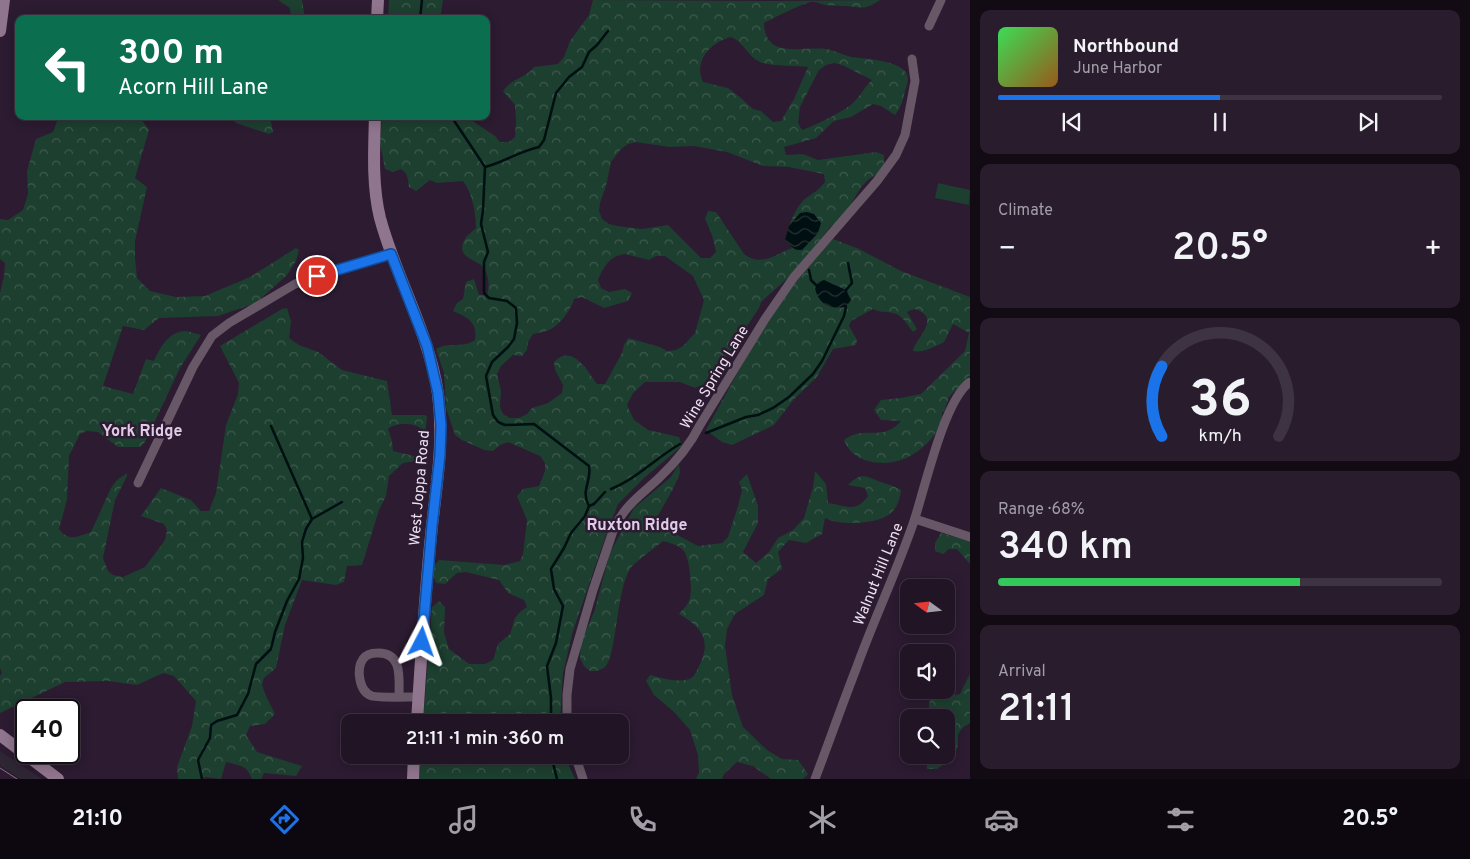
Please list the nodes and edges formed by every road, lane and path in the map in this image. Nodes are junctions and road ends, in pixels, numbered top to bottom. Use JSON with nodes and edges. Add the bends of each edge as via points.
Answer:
{"nodes":[{"id":1,"x":4,"y":0,"type":"edge"},
{"id":2,"x":378,"y":0,"type":"edge"},
{"id":3,"x":941,"y":0,"type":"edge"},
{"id":4,"x":377,"y":15,"type":"edge"},
{"id":5,"x":1,"y":23,"type":"edge"},
{"id":6,"x":929,"y":26,"type":"dead end"},
{"id":7,"x":912,"y":59,"type":"dead end"},
{"id":8,"x":375,"y":120,"type":"edge"},
{"id":9,"x":391,"y":254,"type":"junction"},
{"id":10,"x":970,"y":382,"type":"edge"},
{"id":11,"x":138,"y":483,"type":"dead end"},
{"id":12,"x":915,"y":519,"type":"junction"},
{"id":13,"x":970,"y":537,"type":"edge"},
{"id":14,"x":398,"y":697,"type":"junction"},
{"id":15,"x":418,"y":697,"type":"junction"},
{"id":16,"x":417,"y":714,"type":"edge"},
{"id":17,"x":567,"y":714,"type":"edge"},
{"id":18,"x":0,"y":735,"type":"edge"},
{"id":19,"x":414,"y":764,"type":"edge"},
{"id":20,"x":578,"y":764,"type":"edge"},
{"id":21,"x":58,"y":779,"type":"edge"},
{"id":22,"x":413,"y":779,"type":"edge"},
{"id":23,"x":583,"y":779,"type":"edge"},
{"id":24,"x":815,"y":779,"type":"edge"}],
"edges":[{"from":1,"to":5,"type":"street"},
{"from":2,"to":4,"type":"street"},
{"from":3,"to":6,"type":"street"},
{"from":7,"to":17,"type":"street","name":"Wine Spring Lane","via":[[915,81],[905,135],[896,155],[789,284],[691,443],[621,514],[578,640],[569,674]]},
{"from":8,"to":9,"type":"street","name":"West Joppa Road","via":[[375,187]]},
{"from":9,"to":11,"type":"street","via":[[296,284],[212,336],[193,367]]},
{"from":9,"to":15,"type":"street","name":"West Joppa Road","via":[[427,346],[438,393],[441,425]]},
{"from":10,"to":12,"type":"street","name":"Walnut Hill Lane","via":[[953,404]]},
{"from":12,"to":13,"type":"street"},
{"from":12,"to":24,"type":"street","name":"Walnut Hill Lane"},
{"from":14,"to":14,"type":"street","via":[[399,667],[393,658],[383,653],[371,653],[363,659],[359,673],[364,691],[372,696]]},
{"from":14,"to":15,"type":"street"},
{"from":15,"to":16,"type":"street","name":"West Joppa Road"},
{"from":18,"to":21,"type":"street"},
{"from":19,"to":22,"type":"street"},
{"from":20,"to":23,"type":"street"}]}
